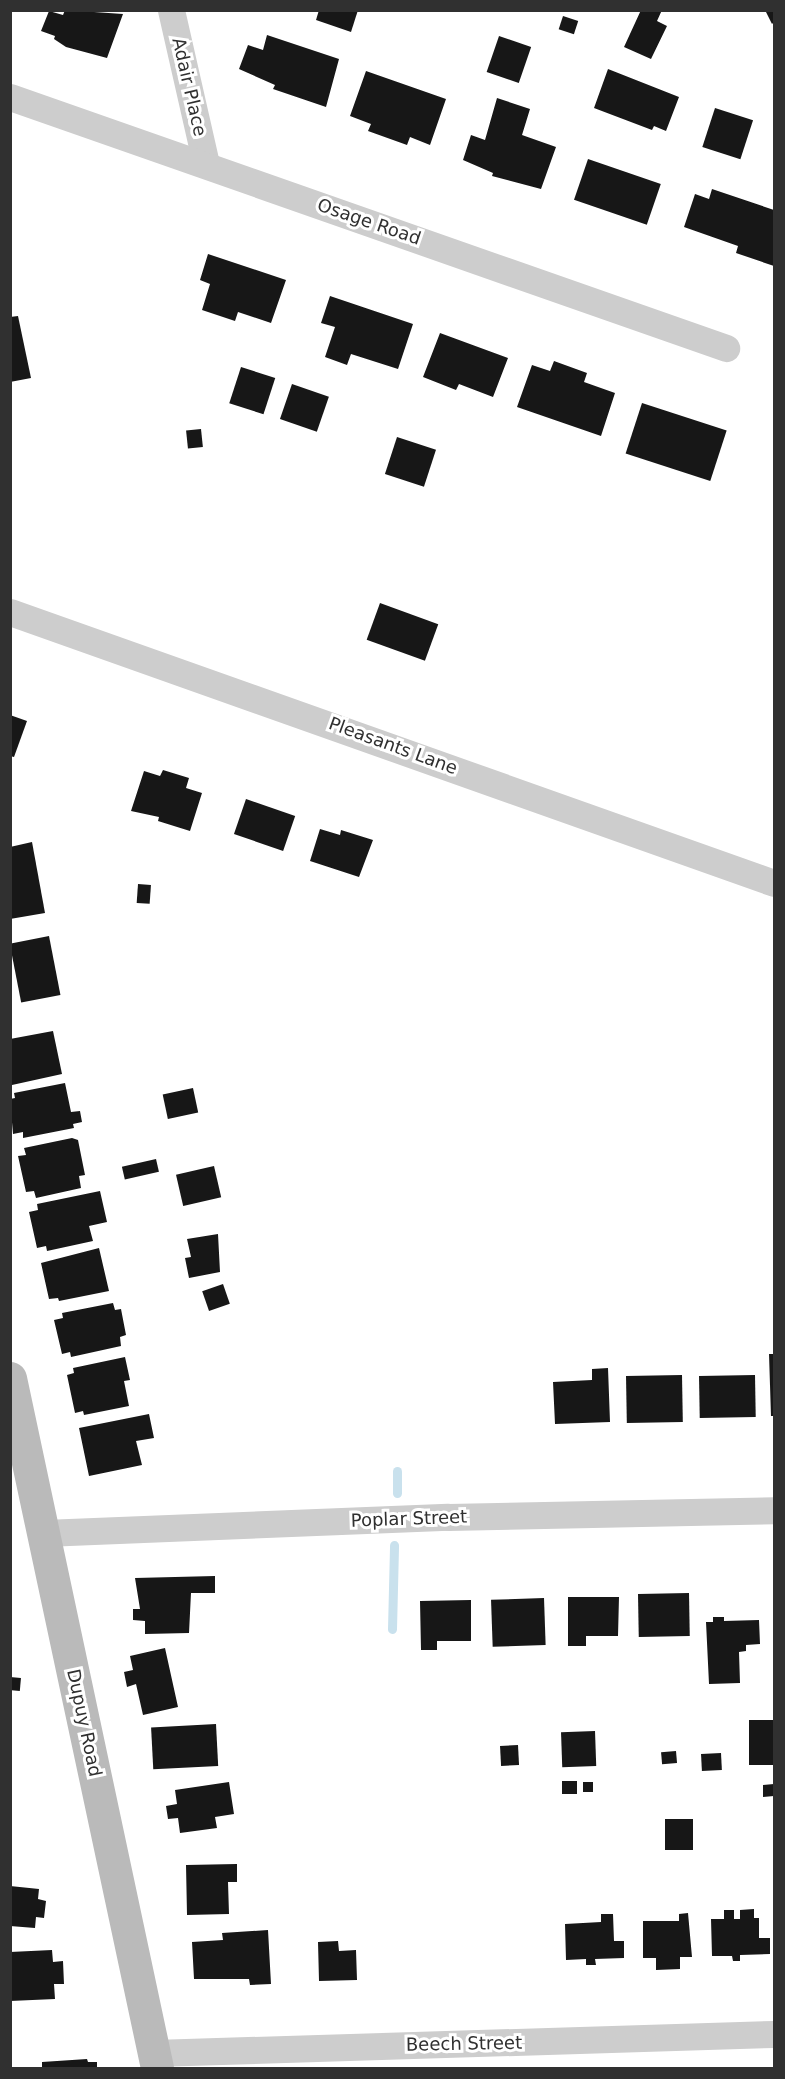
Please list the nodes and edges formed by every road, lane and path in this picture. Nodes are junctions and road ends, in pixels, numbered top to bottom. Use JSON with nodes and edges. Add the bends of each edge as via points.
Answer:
{"nodes":[{"id":1,"x":171,"y":10,"type":"edge"},
{"id":2,"x":10,"y":97,"type":"edge"},
{"id":3,"x":206,"y":164,"type":"junction"},
{"id":4,"x":726,"y":348,"type":"dead end"},
{"id":5,"x":10,"y":612,"type":"edge"},
{"id":6,"x":774,"y":883,"type":"edge"},
{"id":7,"x":10,"y":1378,"type":"edge"},
{"id":8,"x":14,"y":1414,"type":"edge"},
{"id":9,"x":774,"y":1510,"type":"edge"},
{"id":10,"x":44,"y":1533,"type":"junction"},
{"id":11,"x":774,"y":2034,"type":"edge"},
{"id":12,"x":155,"y":2061,"type":"edge"}],
"edges":[{"from":1,"to":3,"type":"street","name":"Adair Place"},
{"from":2,"to":3,"type":"street","name":"Osage Road"},
{"from":3,"to":4,"type":"street","name":"Osage Road"},
{"from":5,"to":6,"type":"street","name":"Pleasants Lane"},
{"from":7,"to":8,"type":"street","name":"Dupuy Road"},
{"from":8,"to":10,"type":"street","name":"Dupuy Road"},
{"from":9,"to":10,"type":"street","name":"Poplar Street","via":[[437,1517]]},
{"from":10,"to":12,"type":"street","name":"Dupuy Road"},
{"from":11,"to":12,"type":"street","name":"Beech Street"}]}
